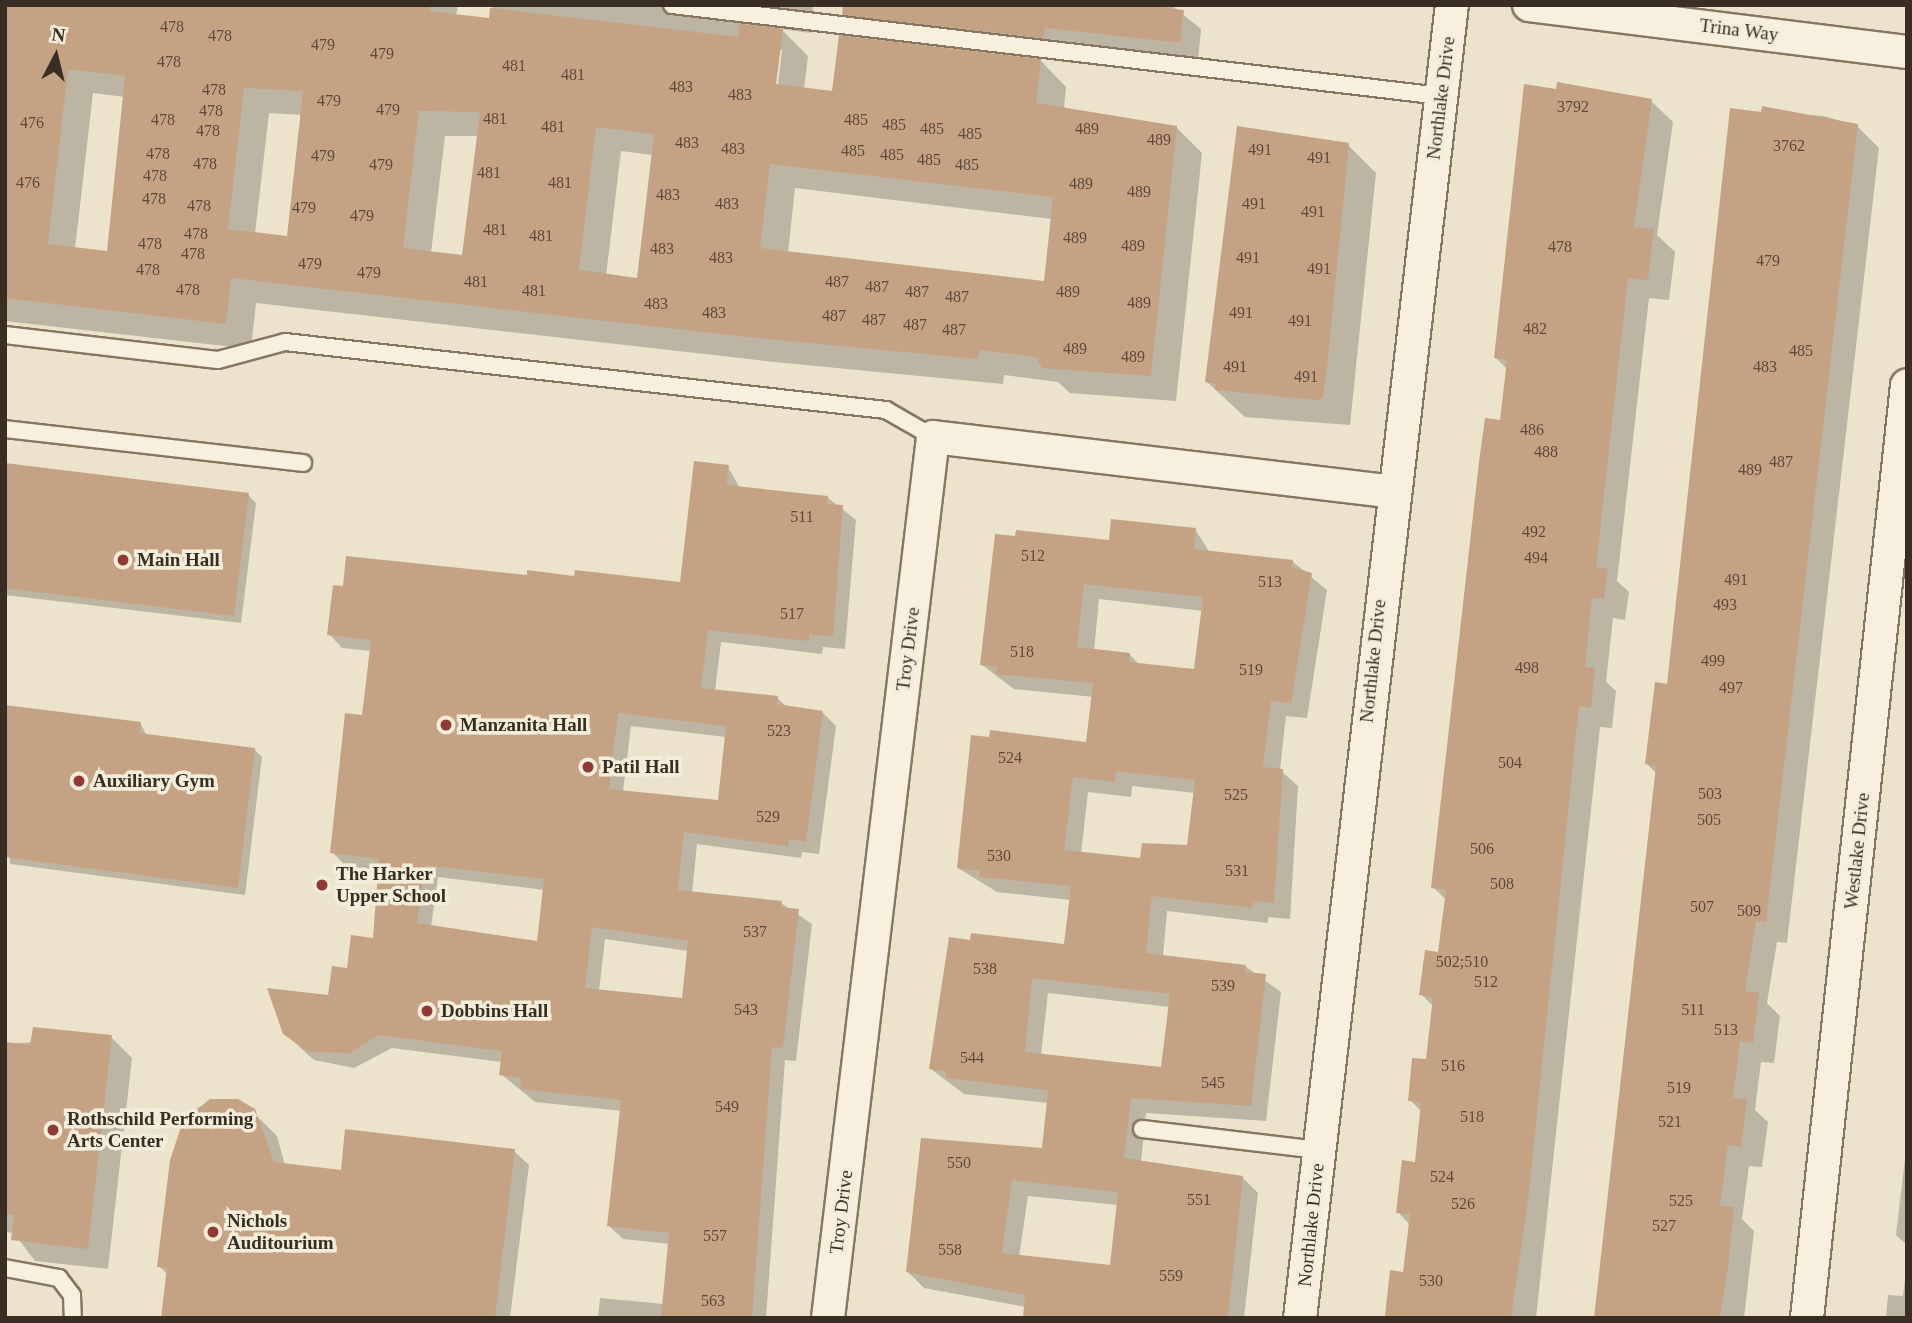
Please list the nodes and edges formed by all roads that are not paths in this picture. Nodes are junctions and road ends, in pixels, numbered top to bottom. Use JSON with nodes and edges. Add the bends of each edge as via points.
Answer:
{"nodes":[{"id":1,"x":672,"y":5,"type":"edge"},
{"id":2,"x":1452,"y":5,"type":"edge"},
{"id":3,"x":1529,"y":5,"type":"edge"},
{"id":4,"x":1688,"y":14,"type":"edge"},
{"id":5,"x":1907,"y":52,"type":"edge"},
{"id":6,"x":1441,"y":96,"type":"junction"},
{"id":7,"x":5,"y":335,"type":"edge"},
{"id":8,"x":1907,"y":385,"type":"edge"},
{"id":9,"x":5,"y":429,"type":"edge"},
{"id":10,"x":933,"y":438,"type":"junction"},
{"id":11,"x":303,"y":463,"type":"dead end"},
{"id":12,"x":1391,"y":492,"type":"junction"},
{"id":13,"x":1142,"y":1129,"type":"dead end"},
{"id":14,"x":1319,"y":1150,"type":"junction"},
{"id":15,"x":5,"y":1268,"type":"edge"},
{"id":16,"x":74,"y":1318,"type":"edge"},
{"id":17,"x":828,"y":1318,"type":"edge"},
{"id":18,"x":1300,"y":1318,"type":"edge"},
{"id":19,"x":1807,"y":1318,"type":"edge"}],
"edges":[{"from":1,"to":6,"type":"lane"},
{"from":2,"to":6,"type":"street","name":"Northlake Drive"},
{"from":3,"to":4,"type":"street","name":"Trina Way"},
{"from":4,"to":5,"type":"street","name":"Trina Way"},
{"from":6,"to":12,"type":"street","name":"Northlake Drive"},
{"from":7,"to":10,"type":"lane","via":[[218,360],[285,342],[886,410]]},
{"from":8,"to":19,"type":"street","name":"Westlake Drive"},
{"from":9,"to":11,"type":"lane"},
{"from":10,"to":12,"type":"street"},
{"from":10,"to":17,"type":"street","name":"Troy Drive"},
{"from":12,"to":14,"type":"street","name":"Northlake Drive"},
{"from":13,"to":14,"type":"lane"},
{"from":14,"to":18,"type":"street","name":"Northlake Drive"},
{"from":15,"to":16,"type":"lane","via":[[59,1278],[72,1295]]}]}
